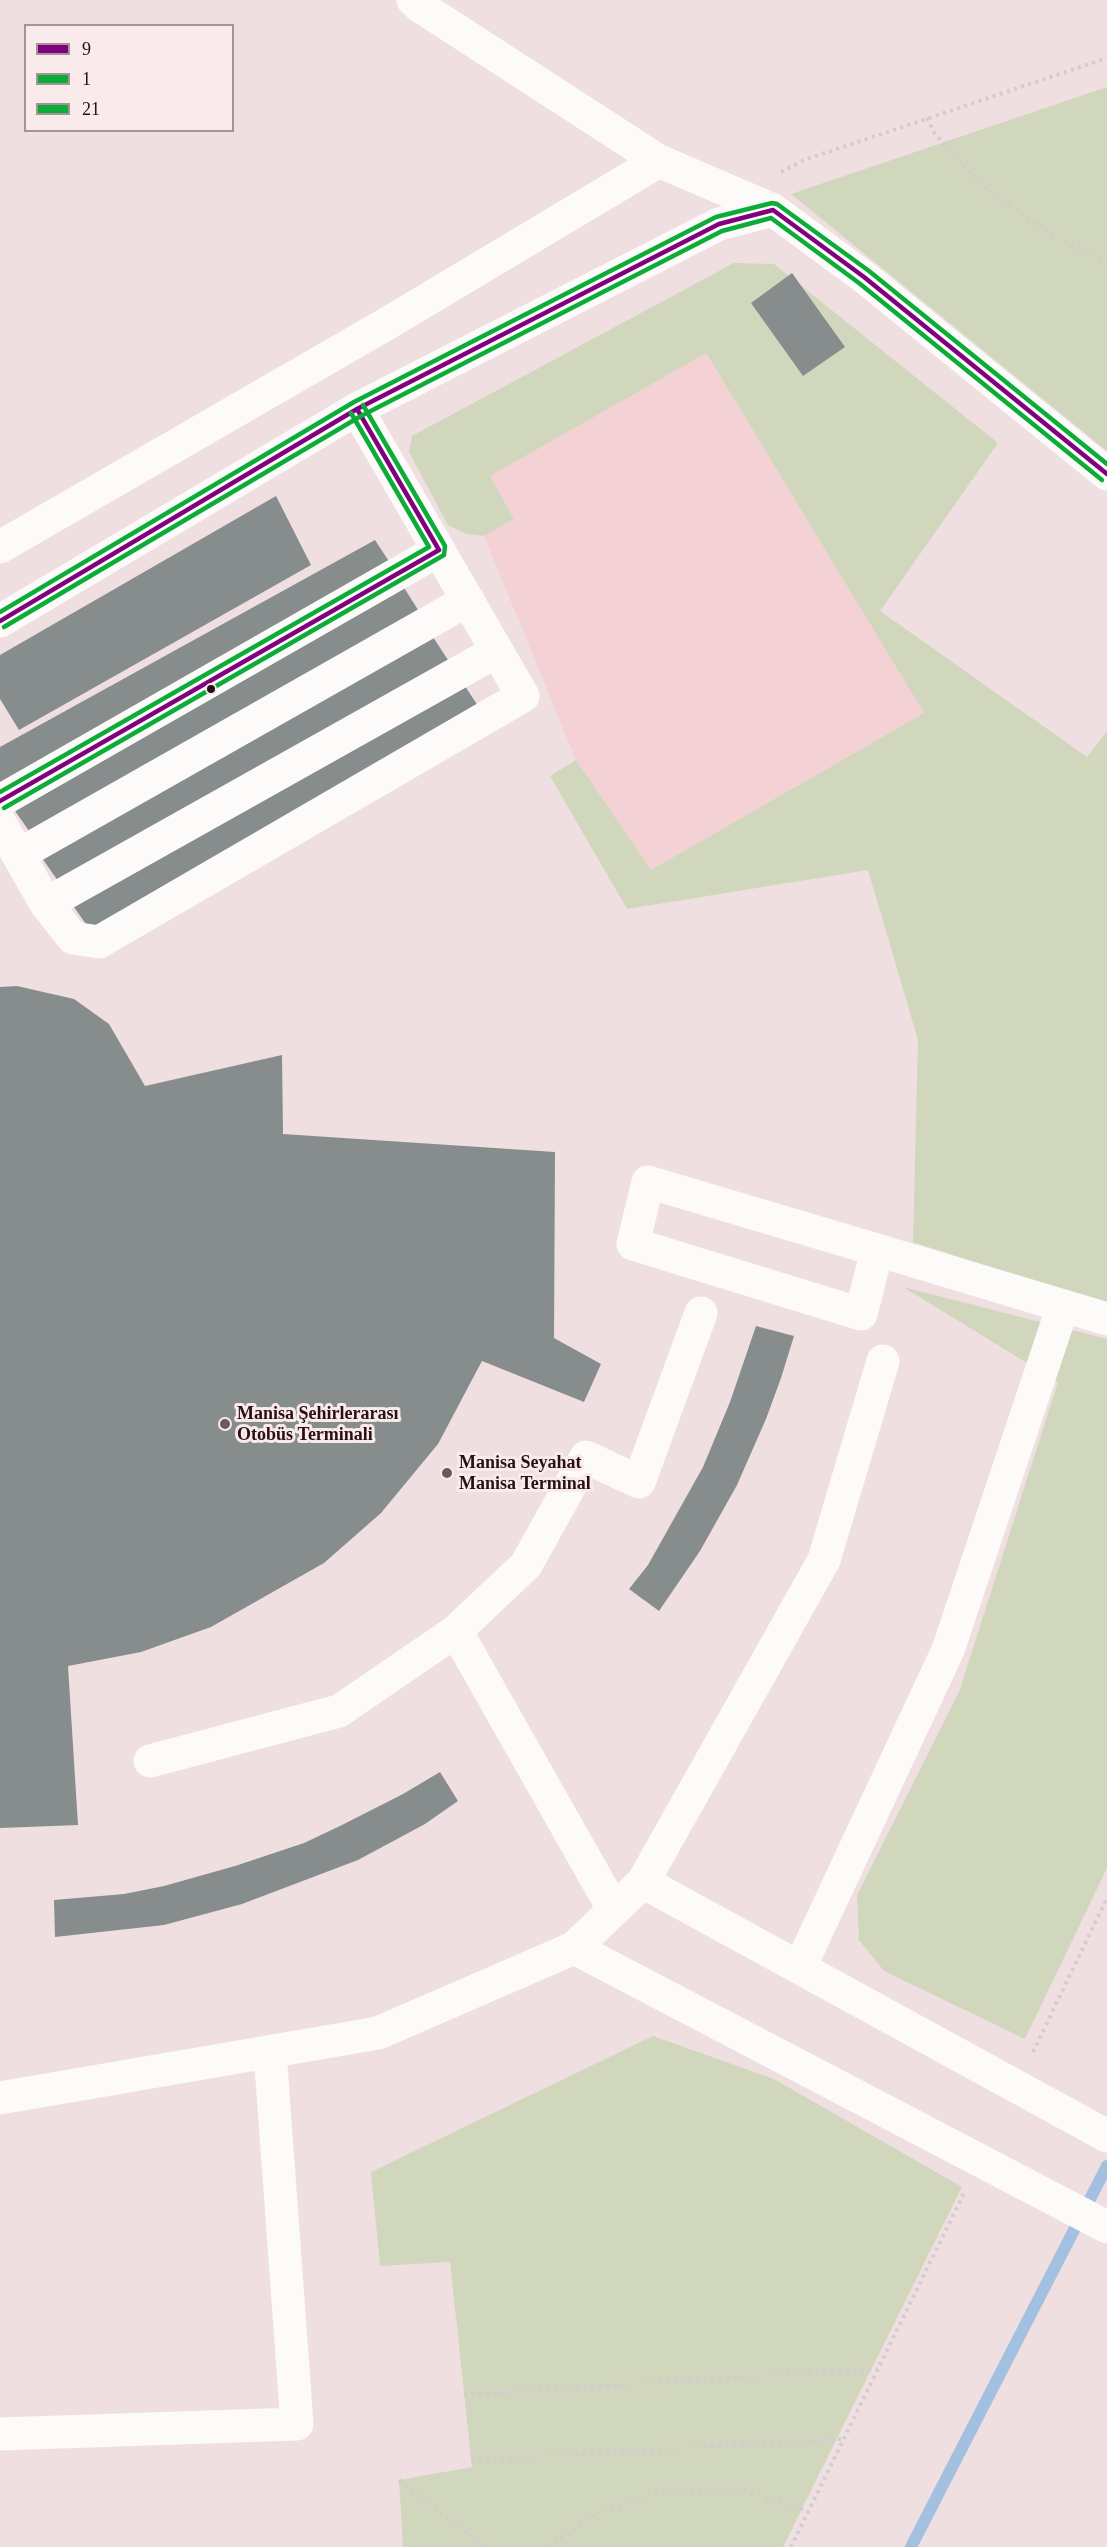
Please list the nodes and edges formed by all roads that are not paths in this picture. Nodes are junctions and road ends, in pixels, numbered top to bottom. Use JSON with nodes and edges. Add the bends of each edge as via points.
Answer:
{"nodes":[{"id":1,"x":413,"y":0,"type":"edge"},
{"id":2,"x":659,"y":161,"type":"junction"},
{"id":3,"x":773,"y":210,"type":"junction"},
{"id":4,"x":357,"y":409,"type":"junction"},
{"id":5,"x":1107,"y":474,"type":"edge"},
{"id":6,"x":0,"y":547,"type":"edge"},
{"id":7,"x":439,"y":550,"type":"junction"},
{"id":8,"x":468,"y":600,"type":"junction"},
{"id":9,"x":0,"y":621,"type":"edge"},
{"id":10,"x":497,"y":651,"type":"junction"},
{"id":11,"x":0,"y":801,"type":"edge"},
{"id":12,"x":0,"y":824,"type":"edge"},
{"id":13,"x":18,"y":855,"type":"junction"},
{"id":14,"x":46,"y":904,"type":"junction"},
{"id":15,"x":877,"y":1250,"type":"junction"},
{"id":16,"x":1063,"y":1306,"type":"junction"},
{"id":17,"x":701,"y":1313,"type":"dead end"},
{"id":18,"x":1107,"y":1319,"type":"edge"},
{"id":19,"x":883,"y":1361,"type":"dead end"},
{"id":20,"x":456,"y":1631,"type":"junction"},
{"id":21,"x":150,"y":1761,"type":"dead end"},
{"id":22,"x":643,"y":1882,"type":"junction"},
{"id":23,"x":614,"y":1910,"type":"junction"},
{"id":24,"x":574,"y":1948,"type":"junction"},
{"id":25,"x":800,"y":1967,"type":"junction"},
{"id":26,"x":270,"y":2052,"type":"junction"},
{"id":27,"x":0,"y":2098,"type":"edge"},
{"id":28,"x":1095,"y":2129,"type":"edge"},
{"id":29,"x":1107,"y":2227,"type":"edge"},
{"id":30,"x":0,"y":2434,"type":"edge"}],
"edges":[{"from":1,"to":2,"type":"street"},
{"from":2,"to":3,"type":"street"},
{"from":2,"to":6,"type":"street"},
{"from":3,"to":4,"type":"street","via":[[719,224]]},
{"from":3,"to":5,"type":"street","via":[[864,278]]},
{"from":4,"to":7,"type":"street"},
{"from":4,"to":9,"type":"street"},
{"from":7,"to":8,"type":"street"},
{"from":7,"to":11,"type":"street"},
{"from":8,"to":10,"type":"street"},
{"from":8,"to":13,"type":"street"},
{"from":10,"to":14,"type":"street"},
{"from":10,"to":14,"type":"street","via":[[523,696],[99,942],[73,938]]},
{"from":12,"to":13,"type":"street"},
{"from":13,"to":14,"type":"street"},
{"from":15,"to":15,"type":"street","via":[[648,1182],[633,1245],[861,1314]]},
{"from":15,"to":16,"type":"street"},
{"from":16,"to":18,"type":"street"},
{"from":16,"to":25,"type":"street","via":[[948,1650]]},
{"from":17,"to":20,"type":"street","via":[[639,1482],[586,1457],[526,1565]]},
{"from":19,"to":22,"type":"street","via":[[824,1560]]},
{"from":20,"to":21,"type":"street","via":[[339,1712]]},
{"from":20,"to":23,"type":"street"},
{"from":22,"to":23,"type":"street"},
{"from":22,"to":25,"type":"street"},
{"from":23,"to":24,"type":"street"},
{"from":24,"to":26,"type":"street","via":[[378,2033]]},
{"from":24,"to":29,"type":"street"},
{"from":25,"to":28,"type":"street"},
{"from":26,"to":27,"type":"street"},
{"from":26,"to":30,"type":"street","via":[[297,2424]]}]}
